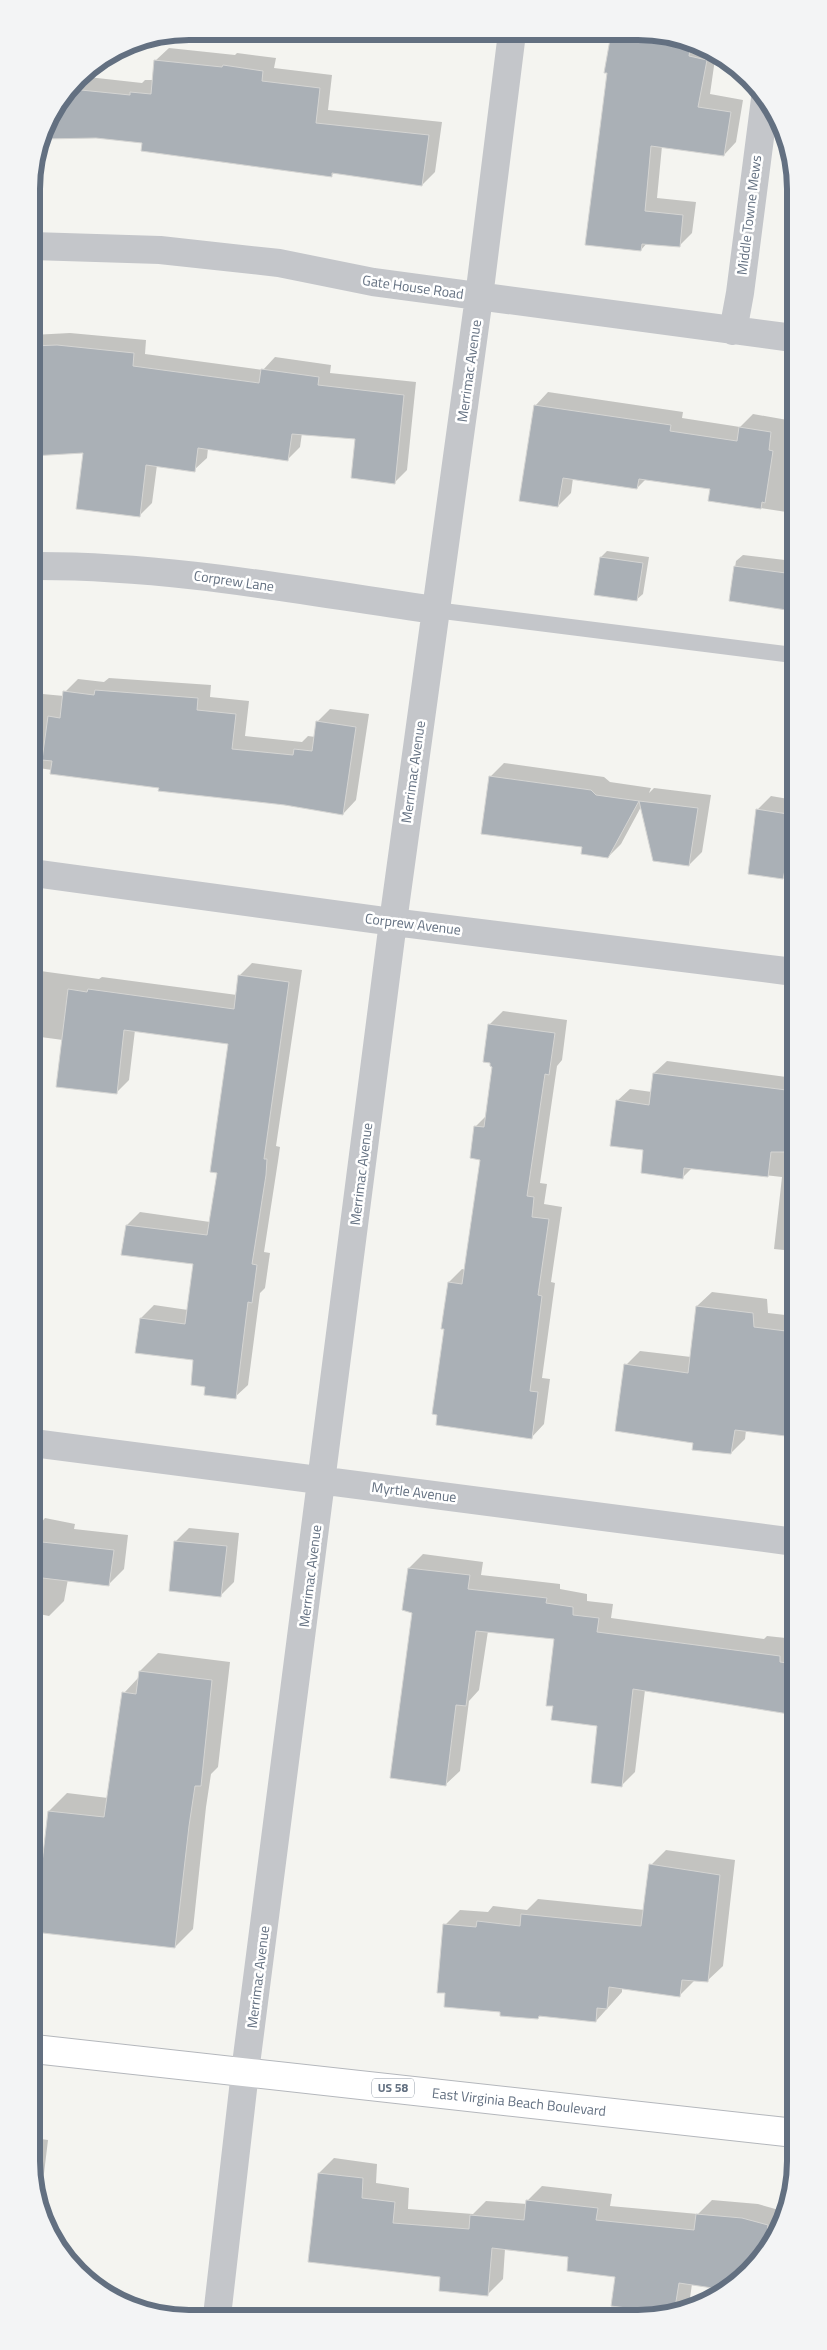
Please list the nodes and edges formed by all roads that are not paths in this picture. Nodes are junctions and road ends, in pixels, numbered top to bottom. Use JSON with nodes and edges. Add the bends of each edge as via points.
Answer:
{"nodes":[{"id":1,"x":511,"y":40,"type":"edge"},
{"id":2,"x":764,"y":109,"type":"edge"},
{"id":3,"x":40,"y":246,"type":"edge"},
{"id":4,"x":480,"y":296,"type":"junction"},
{"id":5,"x":733,"y":331,"type":"junction"},
{"id":6,"x":787,"y":337,"type":"edge"},
{"id":7,"x":40,"y":566,"type":"edge"},
{"id":8,"x":435,"y":610,"type":"junction"},
{"id":9,"x":787,"y":654,"type":"edge"},
{"id":10,"x":40,"y":874,"type":"edge"},
{"id":11,"x":393,"y":922,"type":"junction"},
{"id":12,"x":787,"y":971,"type":"edge"},
{"id":13,"x":40,"y":1444,"type":"edge"},
{"id":14,"x":323,"y":1480,"type":"junction"},
{"id":15,"x":787,"y":1541,"type":"edge"},
{"id":16,"x":40,"y":2050,"type":"edge"},
{"id":17,"x":245,"y":2072,"type":"junction"},
{"id":18,"x":787,"y":2132,"type":"edge"},
{"id":19,"x":218,"y":2310,"type":"edge"}],
"edges":[{"from":1,"to":4,"type":"street","name":"Merrimac Avenue"},
{"from":2,"to":5,"type":"street","name":"Middle Towne Mews"},
{"from":3,"to":4,"type":"street","name":"Gate House Road","via":[[160,250],[279,263],[373,282]]},
{"from":4,"to":5,"type":"street","name":"Gate House Road"},
{"from":4,"to":8,"type":"street","name":"Merrimac Avenue"},
{"from":5,"to":6,"type":"street","name":"Gate House Road"},
{"from":7,"to":8,"type":"street","name":"Corprew Lane","via":[[194,575]]},
{"from":8,"to":9,"type":"lane"},
{"from":8,"to":11,"type":"street","name":"Merrimac Avenue"},
{"from":10,"to":11,"type":"street","name":"Corprew Avenue"},
{"from":11,"to":12,"type":"street","name":"Corprew Avenue"},
{"from":11,"to":14,"type":"street","name":"Merrimac Avenue"},
{"from":13,"to":14,"type":"street","name":"Myrtle Avenue"},
{"from":14,"to":15,"type":"street","name":"Myrtle Avenue"},
{"from":14,"to":17,"type":"street","name":"Merrimac Avenue"},
{"from":16,"to":17,"type":"main road","name":"East Virginia Beach Boulevard","number":"US 58"},
{"from":17,"to":18,"type":"main road","name":"East Virginia Beach Boulevard","number":"US 58"},
{"from":17,"to":19,"type":"street","name":"Merrimac Avenue"}]}
